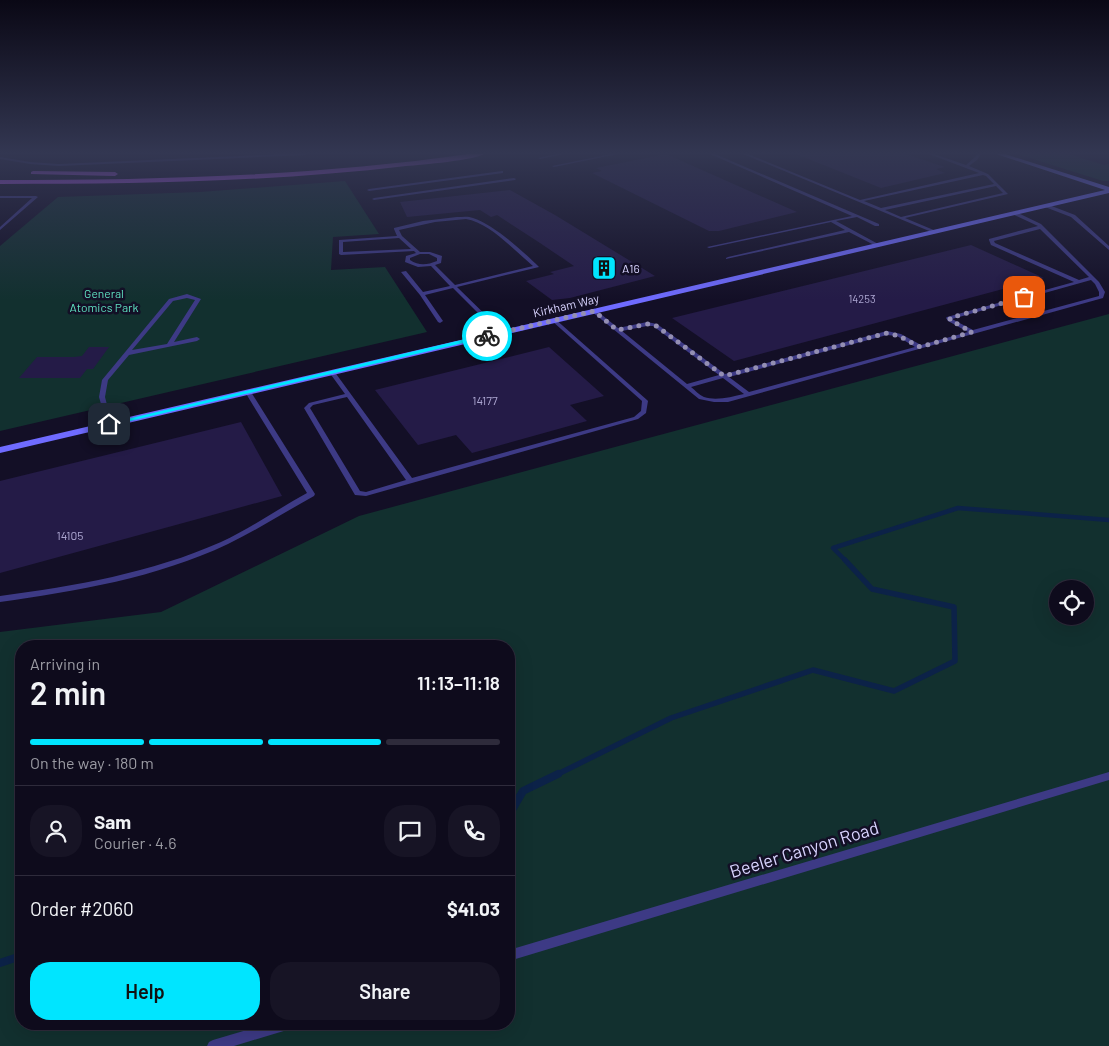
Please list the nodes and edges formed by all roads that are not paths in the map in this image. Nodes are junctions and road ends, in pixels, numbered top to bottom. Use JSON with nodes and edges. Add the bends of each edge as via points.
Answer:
{"nodes":[{"id":1,"x":29,"y":203,"type":"edge"},
{"id":2,"x":826,"y":203,"type":"edge"},
{"id":3,"x":864,"y":203,"type":"edge"},
{"id":4,"x":912,"y":203,"type":"edge"},
{"id":5,"x":967,"y":203,"type":"edge"},
{"id":6,"x":1059,"y":203,"type":"edge"},
{"id":7,"x":1047,"y":206,"type":"junction"},
{"id":8,"x":880,"y":210,"type":"junction"},
{"id":9,"x":1014,"y":213,"type":"junction"},
{"id":10,"x":857,"y":216,"type":"junction"},
{"id":11,"x":901,"y":218,"type":"junction"},
{"id":12,"x":832,"y":221,"type":"junction"},
{"id":13,"x":877,"y":225,"type":"dead end"},
{"id":14,"x":1041,"y":228,"type":"junction"},
{"id":15,"x":0,"y":229,"type":"edge"},
{"id":16,"x":850,"y":230,"type":"junction"},
{"id":17,"x":934,"y":232,"type":"junction"},
{"id":18,"x":400,"y":237,"type":"junction"},
{"id":19,"x":878,"y":245,"type":"junction"},
{"id":20,"x":709,"y":248,"type":"dead end"},
{"id":21,"x":1109,"y":249,"type":"edge"},
{"id":22,"x":417,"y":252,"type":"junction"},
{"id":23,"x":728,"y":258,"type":"dead end"},
{"id":24,"x":432,"y":265,"type":"junction"},
{"id":25,"x":404,"y":272,"type":"dead end"},
{"id":26,"x":1092,"y":278,"type":"junction"},
{"id":27,"x":1079,"y":282,"type":"junction"},
{"id":28,"x":454,"y":287,"type":"junction"},
{"id":29,"x":422,"y":294,"type":"junction"},
{"id":30,"x":594,"y":311,"type":"junction"},
{"id":31,"x":554,"y":320,"type":"junction"},
{"id":32,"x":440,"y":321,"type":"dead end"},
{"id":33,"x":617,"y":330,"type":"junction"},
{"id":34,"x":972,"y":332,"type":"junction"},
{"id":35,"x":501,"y":333,"type":"junction"},
{"id":36,"x":197,"y":339,"type":"dead end"},
{"id":37,"x":170,"y":345,"type":"junction"},
{"id":38,"x":920,"y":347,"type":"junction"},
{"id":39,"x":128,"y":353,"type":"junction"},
{"id":40,"x":332,"y":372,"type":"junction"},
{"id":41,"x":724,"y":376,"type":"junction"},
{"id":42,"x":686,"y":386,"type":"junction"},
{"id":43,"x":248,"y":392,"type":"junction"},
{"id":44,"x":748,"y":394,"type":"junction"},
{"id":45,"x":348,"y":395,"type":"junction"},
{"id":46,"x":109,"y":424,"type":"junction"},
{"id":47,"x":0,"y":450,"type":"edge"},
{"id":48,"x":410,"y":481,"type":"junction"},
{"id":49,"x":0,"y":599,"type":"edge"},
{"id":50,"x":1109,"y":776,"type":"edge"},
{"id":51,"x":515,"y":954,"type":"edge"},
{"id":52,"x":267,"y":1030,"type":"edge"},
{"id":53,"x":213,"y":1046,"type":"edge"}],
"edges":[{"from":1,"to":15,"type":"lane"},
{"from":2,"to":10,"type":"lane"},
{"from":3,"to":8,"type":"lane"},
{"from":4,"to":8,"type":"lane"},
{"from":5,"to":11,"type":"lane"},
{"from":6,"to":7,"type":"main road","name":"Kirkham Way"},
{"from":7,"to":9,"type":"main road","name":"Kirkham Way"},
{"from":7,"to":21,"type":"lane","via":[[1073,216]]},
{"from":8,"to":11,"type":"lane"},
{"from":9,"to":14,"type":"lane","via":[[1032,220]]},
{"from":9,"to":17,"type":"main road","name":"Kirkham Way"},
{"from":10,"to":12,"type":"lane"},
{"from":10,"to":13,"type":"lane"},
{"from":11,"to":17,"type":"lane"},
{"from":12,"to":16,"type":"lane"},
{"from":12,"to":20,"type":"lane"},
{"from":14,"to":26,"type":"lane"},
{"from":14,"to":27,"type":"lane","via":[[991,240],[993,244]]},
{"from":16,"to":19,"type":"lane"},
{"from":16,"to":23,"type":"lane"},
{"from":17,"to":19,"type":"main road","name":"Kirkham Way"},
{"from":18,"to":22,"type":"lane"},
{"from":18,"to":22,"type":"lane","via":[[341,241],[341,254]]},
{"from":18,"to":28,"type":"lane","via":[[396,229],[410,224],[470,218],[538,266]]},
{"from":19,"to":30,"type":"main road","name":"Kirkham Way"},
{"from":22,"to":24,"type":"lane","via":[[440,258]]},
{"from":22,"to":24,"type":"lane","via":[[407,261],[416,266]]},
{"from":24,"to":28,"type":"lane"},
{"from":25,"to":29,"type":"lane"},
{"from":26,"to":27,"type":"lane"},
{"from":26,"to":34,"type":"lane","via":[[1102,292],[1101,297]]},
{"from":27,"to":34,"type":"lane","via":[[950,318]]},
{"from":28,"to":29,"type":"lane"},
{"from":28,"to":35,"type":"lane"},
{"from":29,"to":32,"type":"lane"},
{"from":30,"to":31,"type":"main road","name":"Kirkham Way"},
{"from":30,"to":33,"type":"lane"},
{"from":31,"to":35,"type":"main road","name":"Kirkham Way"},
{"from":31,"to":48,"type":"lane","via":[[645,401],[644,412],[636,418]]},
{"from":33,"to":41,"type":"lane","via":[[655,325]]},
{"from":33,"to":42,"type":"lane"},
{"from":34,"to":38,"type":"lane"},
{"from":35,"to":40,"type":"main road","name":"Kirkham Way"},
{"from":36,"to":37,"type":"lane"},
{"from":37,"to":39,"type":"lane"},
{"from":37,"to":39,"type":"lane","via":[[198,299],[187,296],[171,300]]},
{"from":38,"to":41,"type":"lane","via":[[887,333]]},
{"from":38,"to":44,"type":"lane"},
{"from":39,"to":46,"type":"lane","via":[[106,380],[102,397]]},
{"from":40,"to":43,"type":"main road","name":"Kirkham Way"},
{"from":40,"to":45,"type":"lane"},
{"from":41,"to":42,"type":"lane"},
{"from":41,"to":44,"type":"lane"},
{"from":42,"to":44,"type":"lane","via":[[701,398],[714,400]]},
{"from":43,"to":46,"type":"main road","name":"Kirkham Way"},
{"from":43,"to":49,"type":"lane","via":[[311,494],[224,543],[151,569],[58,591]]},
{"from":45,"to":48,"type":"lane"},
{"from":45,"to":48,"type":"lane","via":[[306,408],[358,493],[366,494]]},
{"from":46,"to":47,"type":"main road","name":"Kirkham Way"},
{"from":50,"to":51,"type":"lane","name":"Beeler Canyon Road"},
{"from":52,"to":53,"type":"lane"}]}
